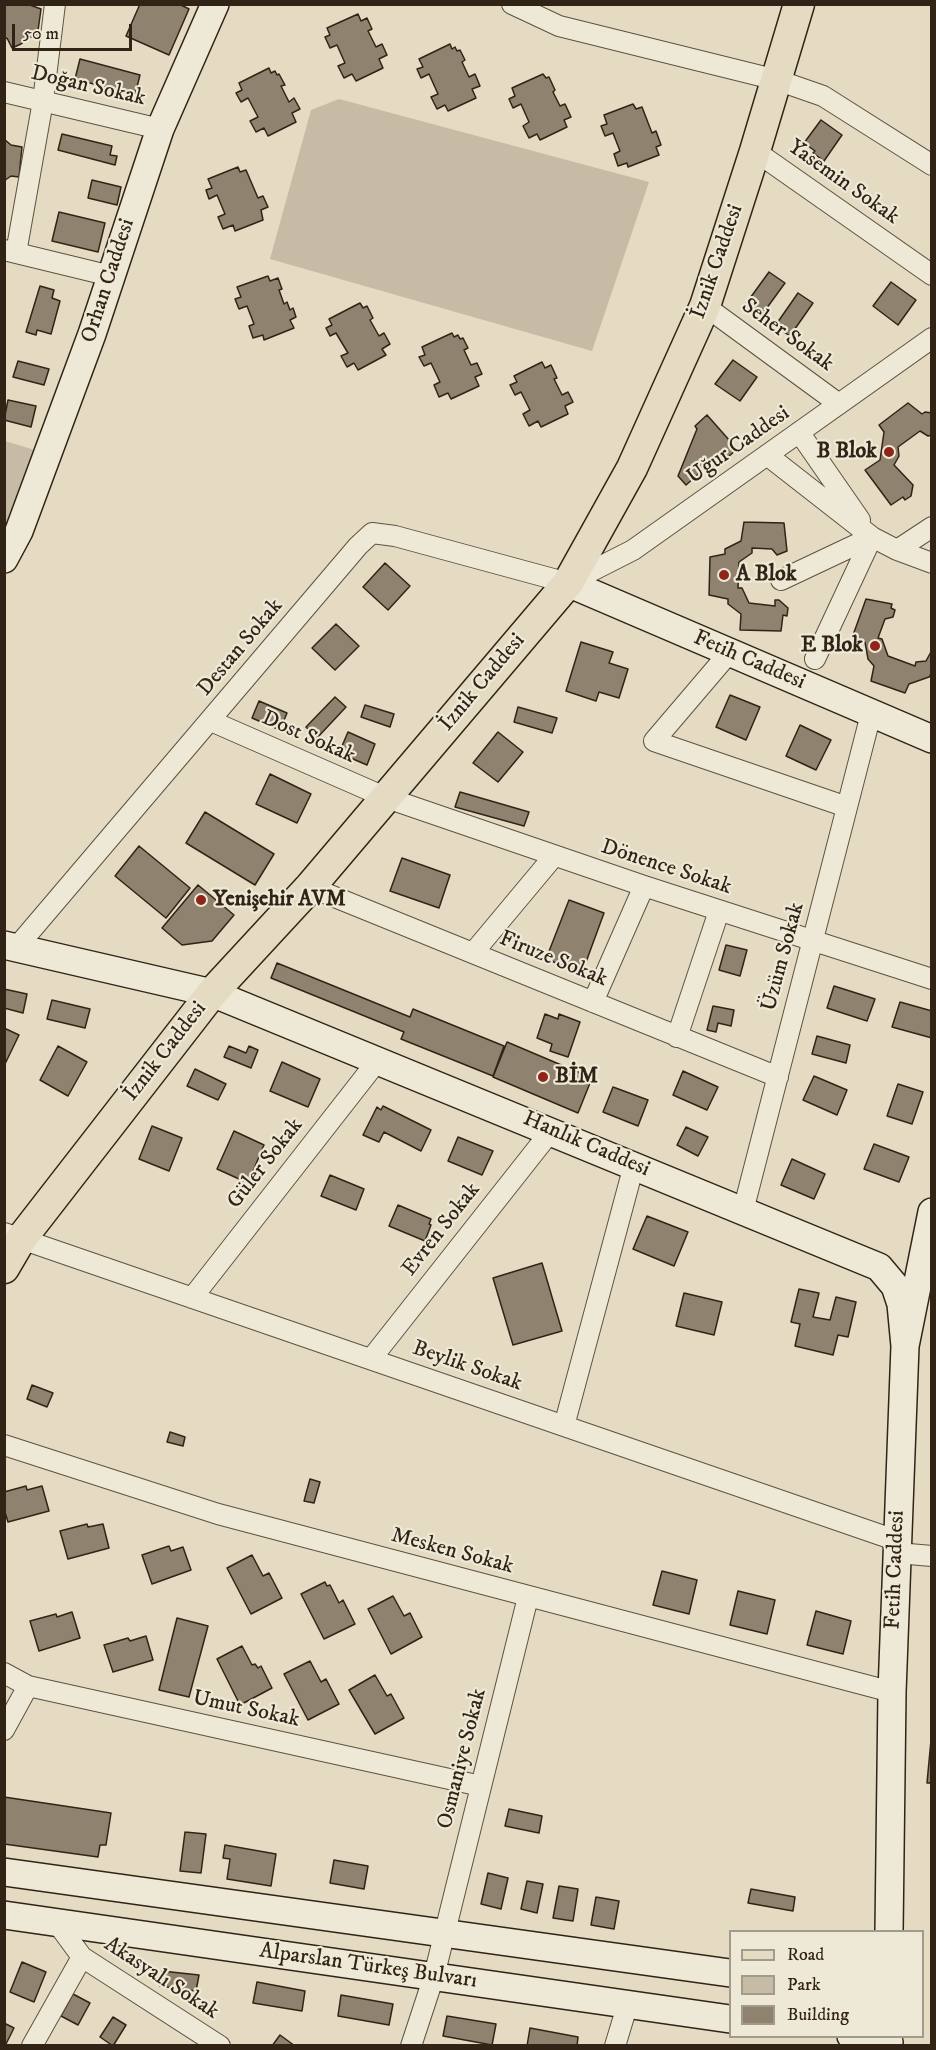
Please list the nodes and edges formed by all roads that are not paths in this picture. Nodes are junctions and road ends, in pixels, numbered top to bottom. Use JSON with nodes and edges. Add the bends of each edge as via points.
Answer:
{"nodes":[{"id":1,"x":54,"y":4,"type":"edge"},
{"id":2,"x":215,"y":4,"type":"edge"},
{"id":3,"x":513,"y":4,"type":"edge"},
{"id":4,"x":799,"y":4,"type":"edge"},
{"id":5,"x":777,"y":80,"type":"junction"},
{"id":6,"x":4,"y":92,"type":"edge"},
{"id":7,"x":43,"y":100,"type":"junction"},
{"id":8,"x":160,"y":129,"type":"junction"},
{"id":9,"x":756,"y":151,"type":"junction"},
{"id":10,"x":930,"y":160,"type":"edge"},
{"id":11,"x":10,"y":251,"type":"edge"},
{"id":12,"x":932,"y":275,"type":"edge"},
{"id":13,"x":111,"y":276,"type":"junction"},
{"id":14,"x":705,"y":306,"type":"junction"},
{"id":15,"x":932,"y":338,"type":"edge"},
{"id":16,"x":839,"y":404,"type":"junction"},
{"id":17,"x":799,"y":432,"type":"junction"},
{"id":18,"x":767,"y":455,"type":"junction"},
{"id":19,"x":932,"y":527,"type":"edge"},
{"id":20,"x":872,"y":537,"type":"junction"},
{"id":21,"x":897,"y":550,"type":"junction"},
{"id":22,"x":4,"y":559,"type":"edge"},
{"id":23,"x":932,"y":563,"type":"edge"},
{"id":24,"x":781,"y":580,"type":"dead end"},
{"id":25,"x":568,"y":583,"type":"junction"},
{"id":26,"x":729,"y":653,"type":"junction"},
{"id":27,"x":815,"y":659,"type":"dead end"},
{"id":28,"x":871,"y":714,"type":"junction"},
{"id":29,"x":211,"y":721,"type":"junction"},
{"id":30,"x":932,"y":739,"type":"edge"},
{"id":31,"x":387,"y":798,"type":"junction"},
{"id":32,"x":848,"y":807,"type":"junction"},
{"id":33,"x":554,"y":856,"type":"junction"},
{"id":34,"x":644,"y":886,"type":"junction"},
{"id":35,"x":310,"y":887,"type":"junction"},
{"id":36,"x":720,"y":911,"type":"junction"},
{"id":37,"x":813,"y":942,"type":"junction"},
{"id":38,"x":10,"y":947,"type":"edge"},
{"id":39,"x":473,"y":953,"type":"junction"},
{"id":40,"x":932,"y":979,"type":"edge"},
{"id":41,"x":212,"y":993,"type":"junction"},
{"id":42,"x":593,"y":1002,"type":"junction"},
{"id":43,"x":677,"y":1036,"type":"junction"},
{"id":44,"x":378,"y":1060,"type":"junction"},
{"id":45,"x":778,"y":1077,"type":"junction"},
{"id":46,"x":551,"y":1131,"type":"junction"},
{"id":47,"x":634,"y":1166,"type":"junction"},
{"id":48,"x":743,"y":1210,"type":"junction"},
{"id":49,"x":932,"y":1212,"type":"edge"},
{"id":50,"x":13,"y":1236,"type":"edge"},
{"id":51,"x":879,"y":1267,"type":"junction"},
{"id":52,"x":4,"y":1268,"type":"edge"},
{"id":53,"x":916,"y":1282,"type":"junction"},
{"id":54,"x":192,"y":1298,"type":"junction"},
{"id":55,"x":905,"y":1346,"type":"junction"},
{"id":56,"x":370,"y":1359,"type":"junction"},
{"id":57,"x":564,"y":1426,"type":"junction"},
{"id":58,"x":4,"y":1445,"type":"edge"},
{"id":59,"x":897,"y":1547,"type":"junction"},
{"id":60,"x":932,"y":1556,"type":"edge"},
{"id":61,"x":528,"y":1597,"type":"junction"},
{"id":62,"x":4,"y":1673,"type":"edge"},
{"id":63,"x":28,"y":1686,"type":"junction"},
{"id":64,"x":892,"y":1692,"type":"junction"},
{"id":65,"x":4,"y":1730,"type":"edge"},
{"id":66,"x":481,"y":1786,"type":"junction"},
{"id":67,"x":4,"y":1872,"type":"edge"},
{"id":68,"x":4,"y":1915,"type":"edge"},
{"id":69,"x":57,"y":1923,"type":"junction"},
{"id":70,"x":890,"y":1930,"type":"edge"},
{"id":71,"x":445,"y":1932,"type":"junction"},
{"id":72,"x":82,"y":1957,"type":"junction"},
{"id":73,"x":729,"y":1973,"type":"edge"},
{"id":74,"x":434,"y":1976,"type":"junction"},
{"id":75,"x":628,"y":2003,"type":"junction"},
{"id":76,"x":729,"y":2019,"type":"edge"},
{"id":77,"x":860,"y":2038,"type":"edge"},
{"id":78,"x":889,"y":2041,"type":"edge"},
{"id":79,"x":32,"y":2046,"type":"edge"},
{"id":80,"x":220,"y":2046,"type":"edge"},
{"id":81,"x":411,"y":2046,"type":"edge"},
{"id":82,"x":615,"y":2046,"type":"edge"}],
"edges":[{"from":1,"to":7,"type":"street"},
{"from":2,"to":8,"type":"street","name":"Orhan Caddesi"},
{"from":3,"to":5,"type":"street","via":[[559,26]]},
{"from":4,"to":5,"type":"main road","name":"İznik Caddesi"},
{"from":5,"to":9,"type":"main road","name":"İznik Caddesi"},
{"from":5,"to":10,"type":"street","via":[[823,96]]},
{"from":6,"to":7,"type":"street","name":"Doğan Sokak"},
{"from":7,"to":8,"type":"street","name":"Doğan Sokak"},
{"from":7,"to":11,"type":"street"},
{"from":8,"to":13,"type":"street","name":"Orhan Caddesi"},
{"from":9,"to":12,"type":"street","name":"Yasemin Sokak"},
{"from":9,"to":14,"type":"main road","name":"İznik Caddesi"},
{"from":11,"to":13,"type":"street"},
{"from":13,"to":22,"type":"street","name":"Orhan Caddesi","via":[[19,531]]},
{"from":14,"to":16,"type":"street","name":"Seher Sokak"},
{"from":14,"to":25,"type":"main road","name":"İznik Caddesi","via":[[632,468]]},
{"from":15,"to":16,"type":"street","name":"Uğur Caddesi"},
{"from":16,"to":17,"type":"street","name":"Uğur Caddesi"},
{"from":17,"to":18,"type":"street","name":"Uğur Caddesi"},
{"from":17,"to":20,"type":"street"},
{"from":18,"to":20,"type":"street"},
{"from":18,"to":25,"type":"street","name":"Uğur Caddesi","via":[[633,550]]},
{"from":19,"to":21,"type":"street"},
{"from":20,"to":21,"type":"street"},
{"from":20,"to":24,"type":"street"},
{"from":20,"to":27,"type":"street"},
{"from":21,"to":23,"type":"street"},
{"from":25,"to":26,"type":"street","name":"Fetih Caddesi"},
{"from":25,"to":29,"type":"street","name":"Destan Sokak","via":[[372,533]]},
{"from":25,"to":31,"type":"main road","name":"İznik Caddesi"},
{"from":26,"to":28,"type":"street","name":"Fetih Caddesi"},
{"from":26,"to":32,"type":"street","via":[[654,741]]},
{"from":28,"to":30,"type":"street","name":"Fetih Caddesi"},
{"from":28,"to":32,"type":"street","name":"Üzüm Sokak"},
{"from":29,"to":31,"type":"street","name":"Dost Sokak"},
{"from":29,"to":38,"type":"street","name":"Destan Sokak"},
{"from":31,"to":33,"type":"street","name":"Dönence Sokak"},
{"from":31,"to":35,"type":"main road","name":"İznik Caddesi"},
{"from":32,"to":37,"type":"street","name":"Üzüm Sokak"},
{"from":33,"to":34,"type":"street","name":"Dönence Sokak"},
{"from":33,"to":39,"type":"street"},
{"from":34,"to":36,"type":"street","name":"Dönence Sokak"},
{"from":34,"to":42,"type":"street"},
{"from":35,"to":39,"type":"street","name":"Firuze Sokak"},
{"from":35,"to":41,"type":"main road","name":"İznik Caddesi"},
{"from":36,"to":37,"type":"street","name":"Dönence Sokak"},
{"from":36,"to":43,"type":"street"},
{"from":37,"to":40,"type":"street","name":"Dönence Sokak"},
{"from":37,"to":45,"type":"street","name":"Üzüm Sokak"},
{"from":38,"to":41,"type":"street","name":"Hanlık Caddesi"},
{"from":39,"to":42,"type":"street","name":"Firuze Sokak"},
{"from":41,"to":44,"type":"street","name":"Hanlık Caddesi"},
{"from":41,"to":50,"type":"main road","name":"İznik Caddesi"},
{"from":42,"to":43,"type":"street","name":"Firuze Sokak"},
{"from":43,"to":45,"type":"street","name":"Firuze Sokak"},
{"from":44,"to":46,"type":"street","name":"Hanlık Caddesi"},
{"from":44,"to":54,"type":"street","name":"Güler Sokak"},
{"from":45,"to":48,"type":"street","name":"Üzüm Sokak"},
{"from":46,"to":47,"type":"street","name":"Hanlık Caddesi"},
{"from":46,"to":56,"type":"street","name":"Evren Sokak"},
{"from":47,"to":48,"type":"street","name":"Hanlık Caddesi"},
{"from":47,"to":57,"type":"street"},
{"from":48,"to":51,"type":"street","name":"Hanlık Caddesi"},
{"from":49,"to":53,"type":"street","name":"Fetih Caddesi"},
{"from":50,"to":52,"type":"main road","name":"İznik Caddesi"},
{"from":50,"to":54,"type":"street","name":"Beylik Sokak"},
{"from":51,"to":53,"type":"street","name":"Hanlık Caddesi"},
{"from":51,"to":55,"type":"street","via":[[895,1286],[901,1304]]},
{"from":53,"to":55,"type":"street","name":"Fetih Caddesi"},
{"from":54,"to":56,"type":"street","name":"Beylik Sokak"},
{"from":55,"to":59,"type":"street","name":"Fetih Caddesi"},
{"from":56,"to":57,"type":"street","name":"Beylik Sokak"},
{"from":57,"to":59,"type":"street","name":"Beylik Sokak"},
{"from":58,"to":61,"type":"street","name":"Mesken Sokak","via":[[218,1515]]},
{"from":59,"to":60,"type":"street","name":"Beylik Sokak"},
{"from":59,"to":64,"type":"street","name":"Fetih Caddesi"},
{"from":61,"to":64,"type":"street","name":"Mesken Sokak"},
{"from":61,"to":66,"type":"street","name":"Osmaniye Sokak"},
{"from":62,"to":63,"type":"street","name":"Umut Sokak"},
{"from":63,"to":65,"type":"street"},
{"from":63,"to":66,"type":"street","name":"Umut Sokak"},
{"from":64,"to":70,"type":"street","name":"Fetih Caddesi"},
{"from":66,"to":71,"type":"street","name":"Osmaniye Sokak"},
{"from":67,"to":71,"type":"street","name":"Alparslan Türkeş Bulvarı"},
{"from":68,"to":69,"type":"street","name":"Alparslan Türkeş Bulvarı"},
{"from":69,"to":72,"type":"street","name":"Akasyalı Sokak"},
{"from":69,"to":74,"type":"street","name":"Alparslan Türkeş Bulvarı"},
{"from":71,"to":73,"type":"street","name":"Alparslan Türkeş Bulvarı"},
{"from":71,"to":74,"type":"street","name":"Osmaniye Sokak"},
{"from":72,"to":79,"type":"street"},
{"from":72,"to":80,"type":"street","name":"Akasyalı Sokak"},
{"from":74,"to":75,"type":"street","name":"Alparslan Türkeş Bulvarı"},
{"from":74,"to":81,"type":"street","name":"Osmaniye Sokak"},
{"from":75,"to":76,"type":"street","name":"Alparslan Türkeş Bulvarı"},
{"from":75,"to":82,"type":"street"},
{"from":77,"to":78,"type":"street"}]}
